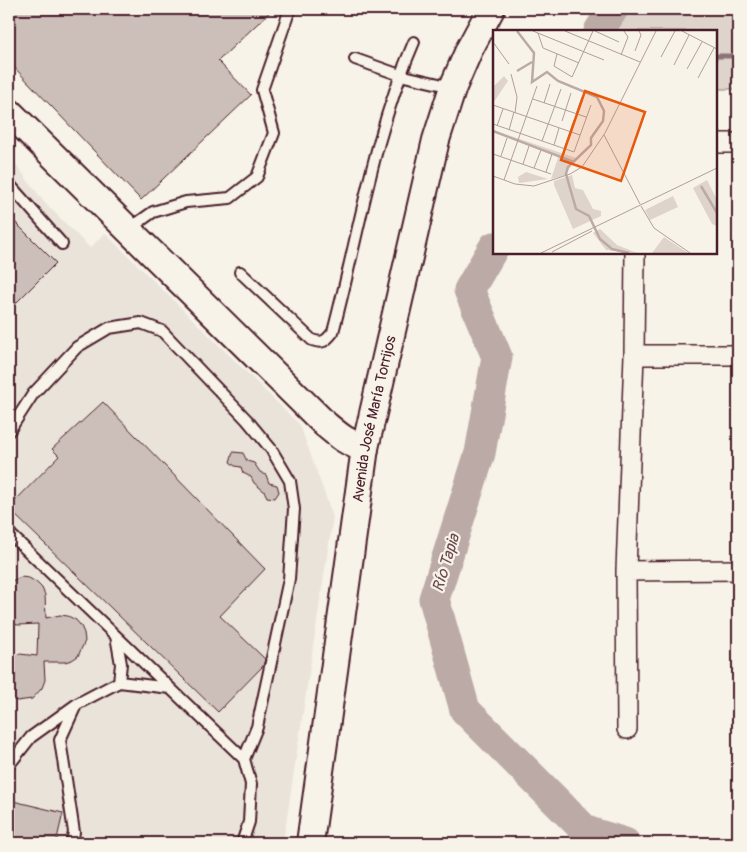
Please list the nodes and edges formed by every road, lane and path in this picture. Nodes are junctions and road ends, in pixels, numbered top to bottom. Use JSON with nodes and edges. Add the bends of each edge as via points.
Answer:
{"nodes":[{"id":1,"x":290,"y":9,"type":"edge"},
{"id":2,"x":491,"y":9,"type":"edge"},
{"id":3,"x":414,"y":42,"type":"dead end"},
{"id":4,"x":354,"y":59,"type":"dead end"},
{"id":5,"x":400,"y":75,"type":"junction"},
{"id":6,"x":453,"y":87,"type":"junction"},
{"id":7,"x":9,"y":112,"type":"edge"},
{"id":8,"x":717,"y":143,"type":"edge"},
{"id":9,"x":738,"y":143,"type":"edge"},
{"id":10,"x":9,"y":184,"type":"edge"},
{"id":11,"x":128,"y":230,"type":"junction"},
{"id":12,"x":62,"y":244,"type":"dead end"},
{"id":13,"x":635,"y":254,"type":"edge"},
{"id":14,"x":240,"y":272,"type":"dead end"},
{"id":15,"x":634,"y":355,"type":"junction"},
{"id":16,"x":738,"y":355,"type":"edge"},
{"id":17,"x":9,"y":431,"type":"edge"},
{"id":18,"x":365,"y":448,"type":"junction"},
{"id":19,"x":9,"y":532,"type":"edge"},
{"id":20,"x":738,"y":570,"type":"edge"},
{"id":21,"x":626,"y":571,"type":"junction"},
{"id":22,"x":116,"y":636,"type":"junction"},
{"id":23,"x":119,"y":682,"type":"junction"},
{"id":24,"x":170,"y":688,"type":"junction"},
{"id":25,"x":77,"y":704,"type":"junction"},
{"id":26,"x":627,"y":728,"type":"dead end"},
{"id":27,"x":244,"y":759,"type":"junction"},
{"id":28,"x":9,"y":765,"type":"edge"},
{"id":29,"x":72,"y":843,"type":"edge"},
{"id":30,"x":242,"y":843,"type":"edge"},
{"id":31,"x":310,"y":843,"type":"edge"}],
"edges":[{"from":1,"to":11,"type":"lane","via":[[262,90],[274,133],[257,177],[230,198],[186,202],[153,212]]},
{"from":2,"to":6,"type":"main road","name":"Avenida José María Torrijos"},
{"from":3,"to":5,"type":"lane"},
{"from":4,"to":5,"type":"lane"},
{"from":5,"to":6,"type":"lane"},
{"from":5,"to":14,"type":"lane","via":[[369,177],[333,332],[326,341],[312,340]]},
{"from":6,"to":18,"type":"main road","name":"Avenida José María Torrijos","via":[[436,140]]},
{"from":7,"to":11,"type":"main road"},
{"from":8,"to":9,"type":"street"},
{"from":10,"to":12,"type":"lane"},
{"from":11,"to":18,"type":"main road","via":[[325,424],[341,438]]},
{"from":13,"to":15,"type":"street"},
{"from":15,"to":16,"type":"street"},
{"from":15,"to":21,"type":"street"},
{"from":17,"to":27,"type":"lane","via":[[33,394],[77,347],[109,328],[141,323],[162,331],[271,449],[290,481],[294,510],[289,580],[257,727]]},
{"from":18,"to":31,"type":"main road","name":"Avenida José María Torrijos"},
{"from":19,"to":22,"type":"lane"},
{"from":20,"to":21,"type":"street"},
{"from":21,"to":26,"type":"street"},
{"from":22,"to":23,"type":"lane","via":[[121,664]]},
{"from":22,"to":24,"type":"lane"},
{"from":23,"to":24,"type":"lane"},
{"from":23,"to":25,"type":"lane"},
{"from":24,"to":27,"type":"lane"},
{"from":25,"to":28,"type":"lane","via":[[32,737]]},
{"from":25,"to":29,"type":"lane","via":[[60,740],[74,832]]},
{"from":27,"to":30,"type":"lane","via":[[252,784],[249,822]]}]}
